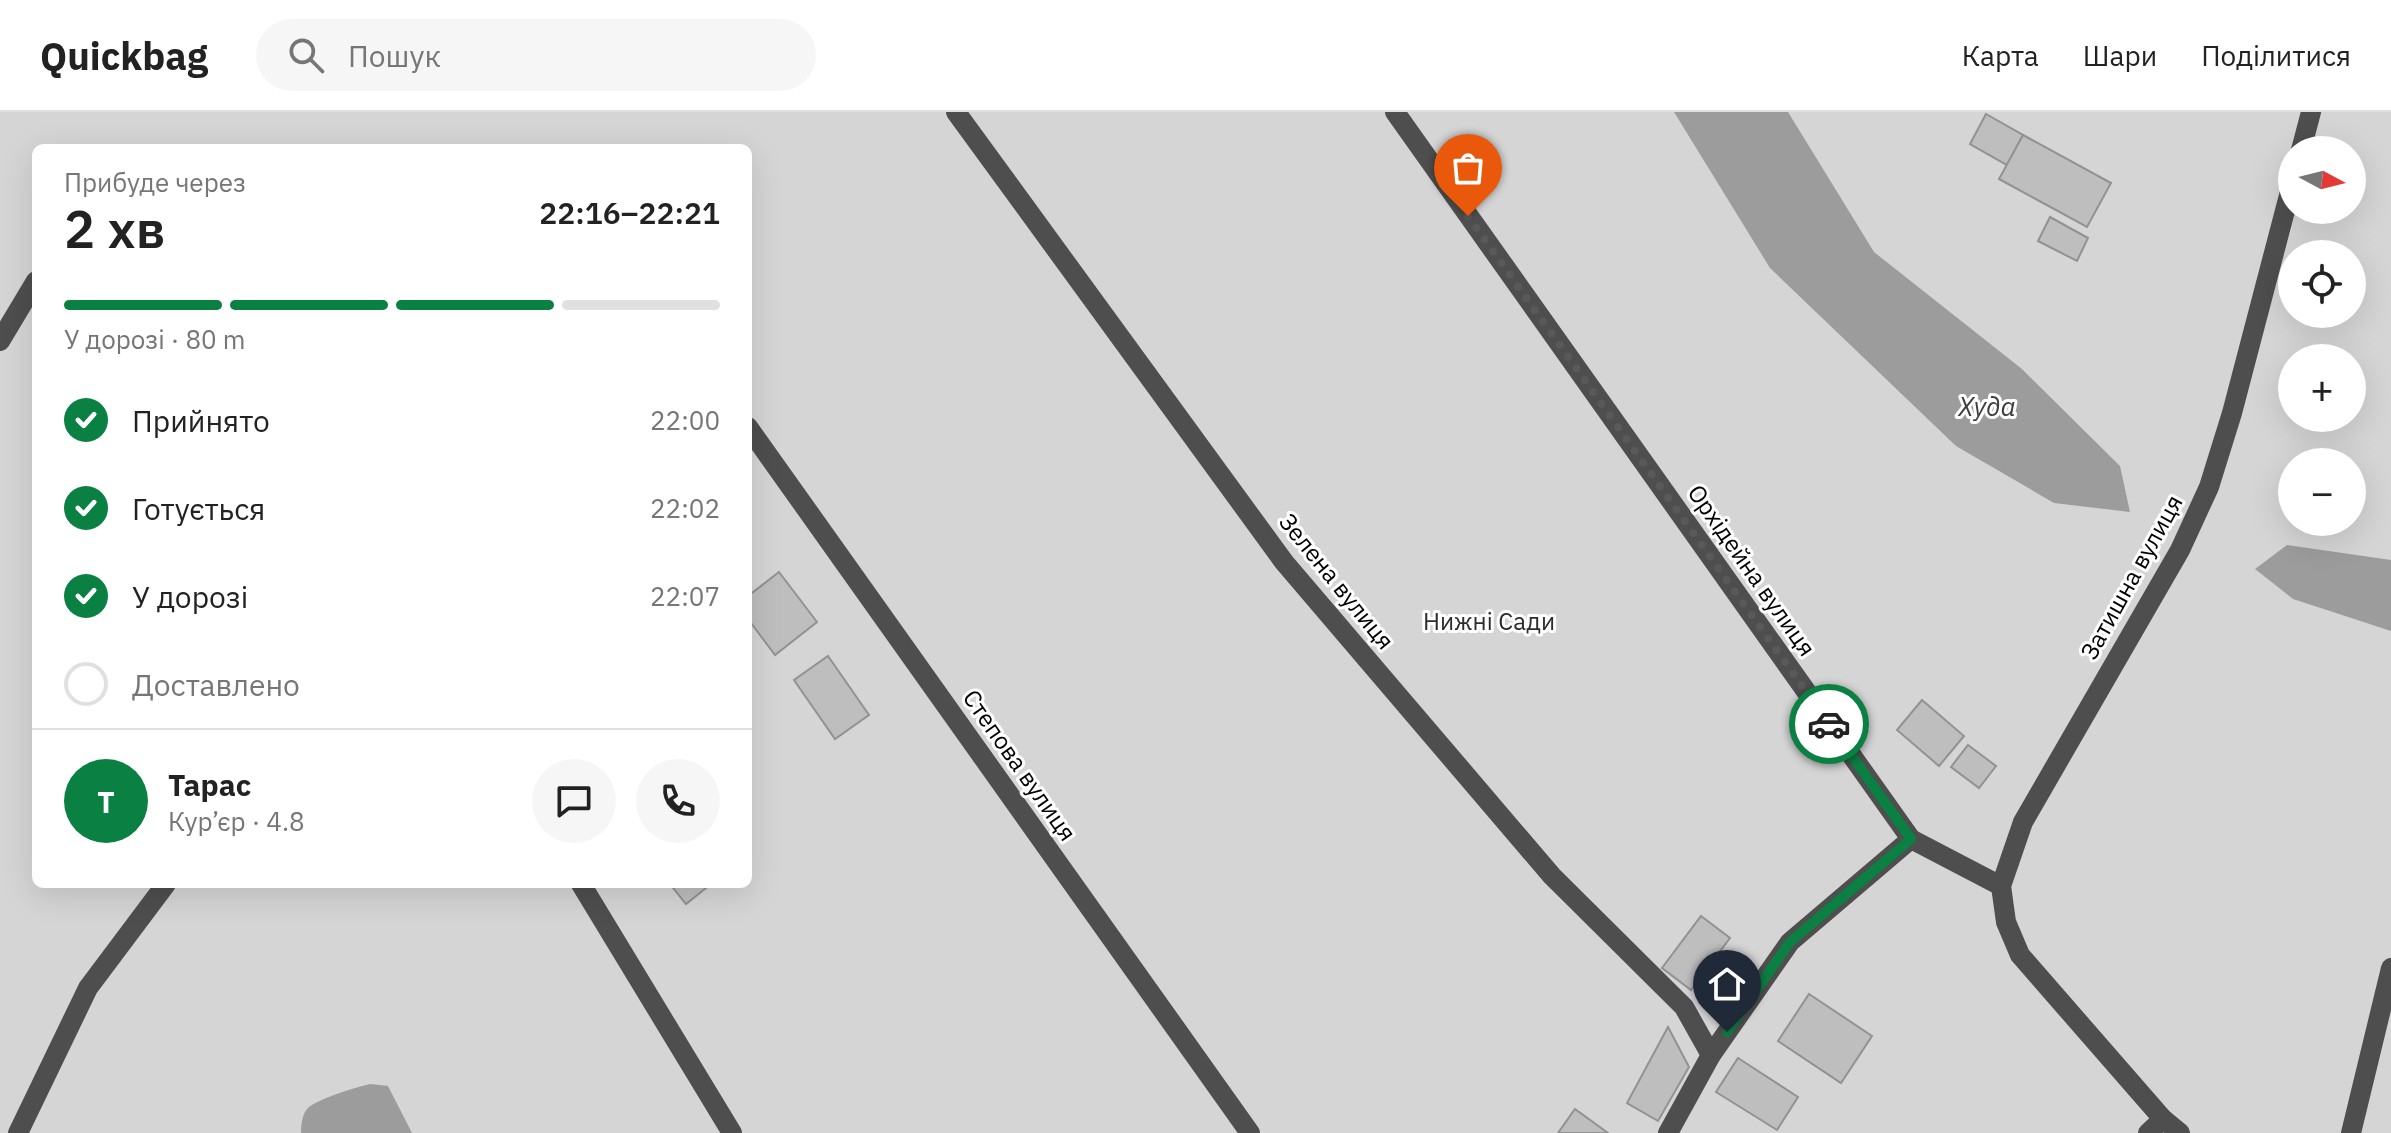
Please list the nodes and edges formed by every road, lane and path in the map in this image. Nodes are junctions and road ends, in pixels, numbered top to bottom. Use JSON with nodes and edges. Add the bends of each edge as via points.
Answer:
{"nodes":[{"id":1,"x":956,"y":112,"type":"edge"},
{"id":2,"x":1395,"y":112,"type":"edge"},
{"id":3,"x":2311,"y":112,"type":"edge"},
{"id":4,"x":2305,"y":136,"type":"edge"},
{"id":5,"x":2282,"y":224,"type":"edge"},
{"id":6,"x":32,"y":288,"type":"edge"},
{"id":7,"x":0,"y":341,"type":"edge"},
{"id":8,"x":752,"y":433,"type":"edge"},
{"id":9,"x":1911,"y":839,"type":"junction"},
{"id":10,"x":2001,"y":886,"type":"junction"},
{"id":11,"x":163,"y":888,"type":"edge"},
{"id":12,"x":583,"y":888,"type":"edge"},
{"id":13,"x":2391,"y":968,"type":"edge"},
{"id":14,"x":1711,"y":1055,"type":"junction"},
{"id":15,"x":2156,"y":1126,"type":"edge"},
{"id":16,"x":18,"y":1133,"type":"edge"},
{"id":17,"x":732,"y":1133,"type":"edge"},
{"id":18,"x":1250,"y":1133,"type":"edge"},
{"id":19,"x":1668,"y":1133,"type":"edge"},
{"id":20,"x":2180,"y":1133,"type":"edge"},
{"id":21,"x":2351,"y":1133,"type":"edge"}],
"edges":[{"from":1,"to":14,"type":"street","name":"Зелена вулиця","via":[[1284,562],[1552,876],[1684,1007]]},
{"from":2,"to":9,"type":"street","name":"Орхідейна вулиця"},
{"from":3,"to":4,"type":"street"},
{"from":5,"to":10,"type":"street","name":"Затишна вулиця","via":[[2209,487],[2180,550],[2023,822]]},
{"from":6,"to":7,"type":"street"},
{"from":8,"to":18,"type":"street","name":"Степова вулиця"},
{"from":9,"to":10,"type":"street","name":"Орхідейна вулиця"},
{"from":9,"to":14,"type":"street","via":[[1790,942]]},
{"from":10,"to":15,"type":"street","via":[[2006,922],[2020,955]]},
{"from":11,"to":16,"type":"street","via":[[88,988]]},
{"from":12,"to":17,"type":"street"},
{"from":13,"to":21,"type":"street"},
{"from":14,"to":19,"type":"street"},
{"from":15,"to":20,"type":"street"}]}
